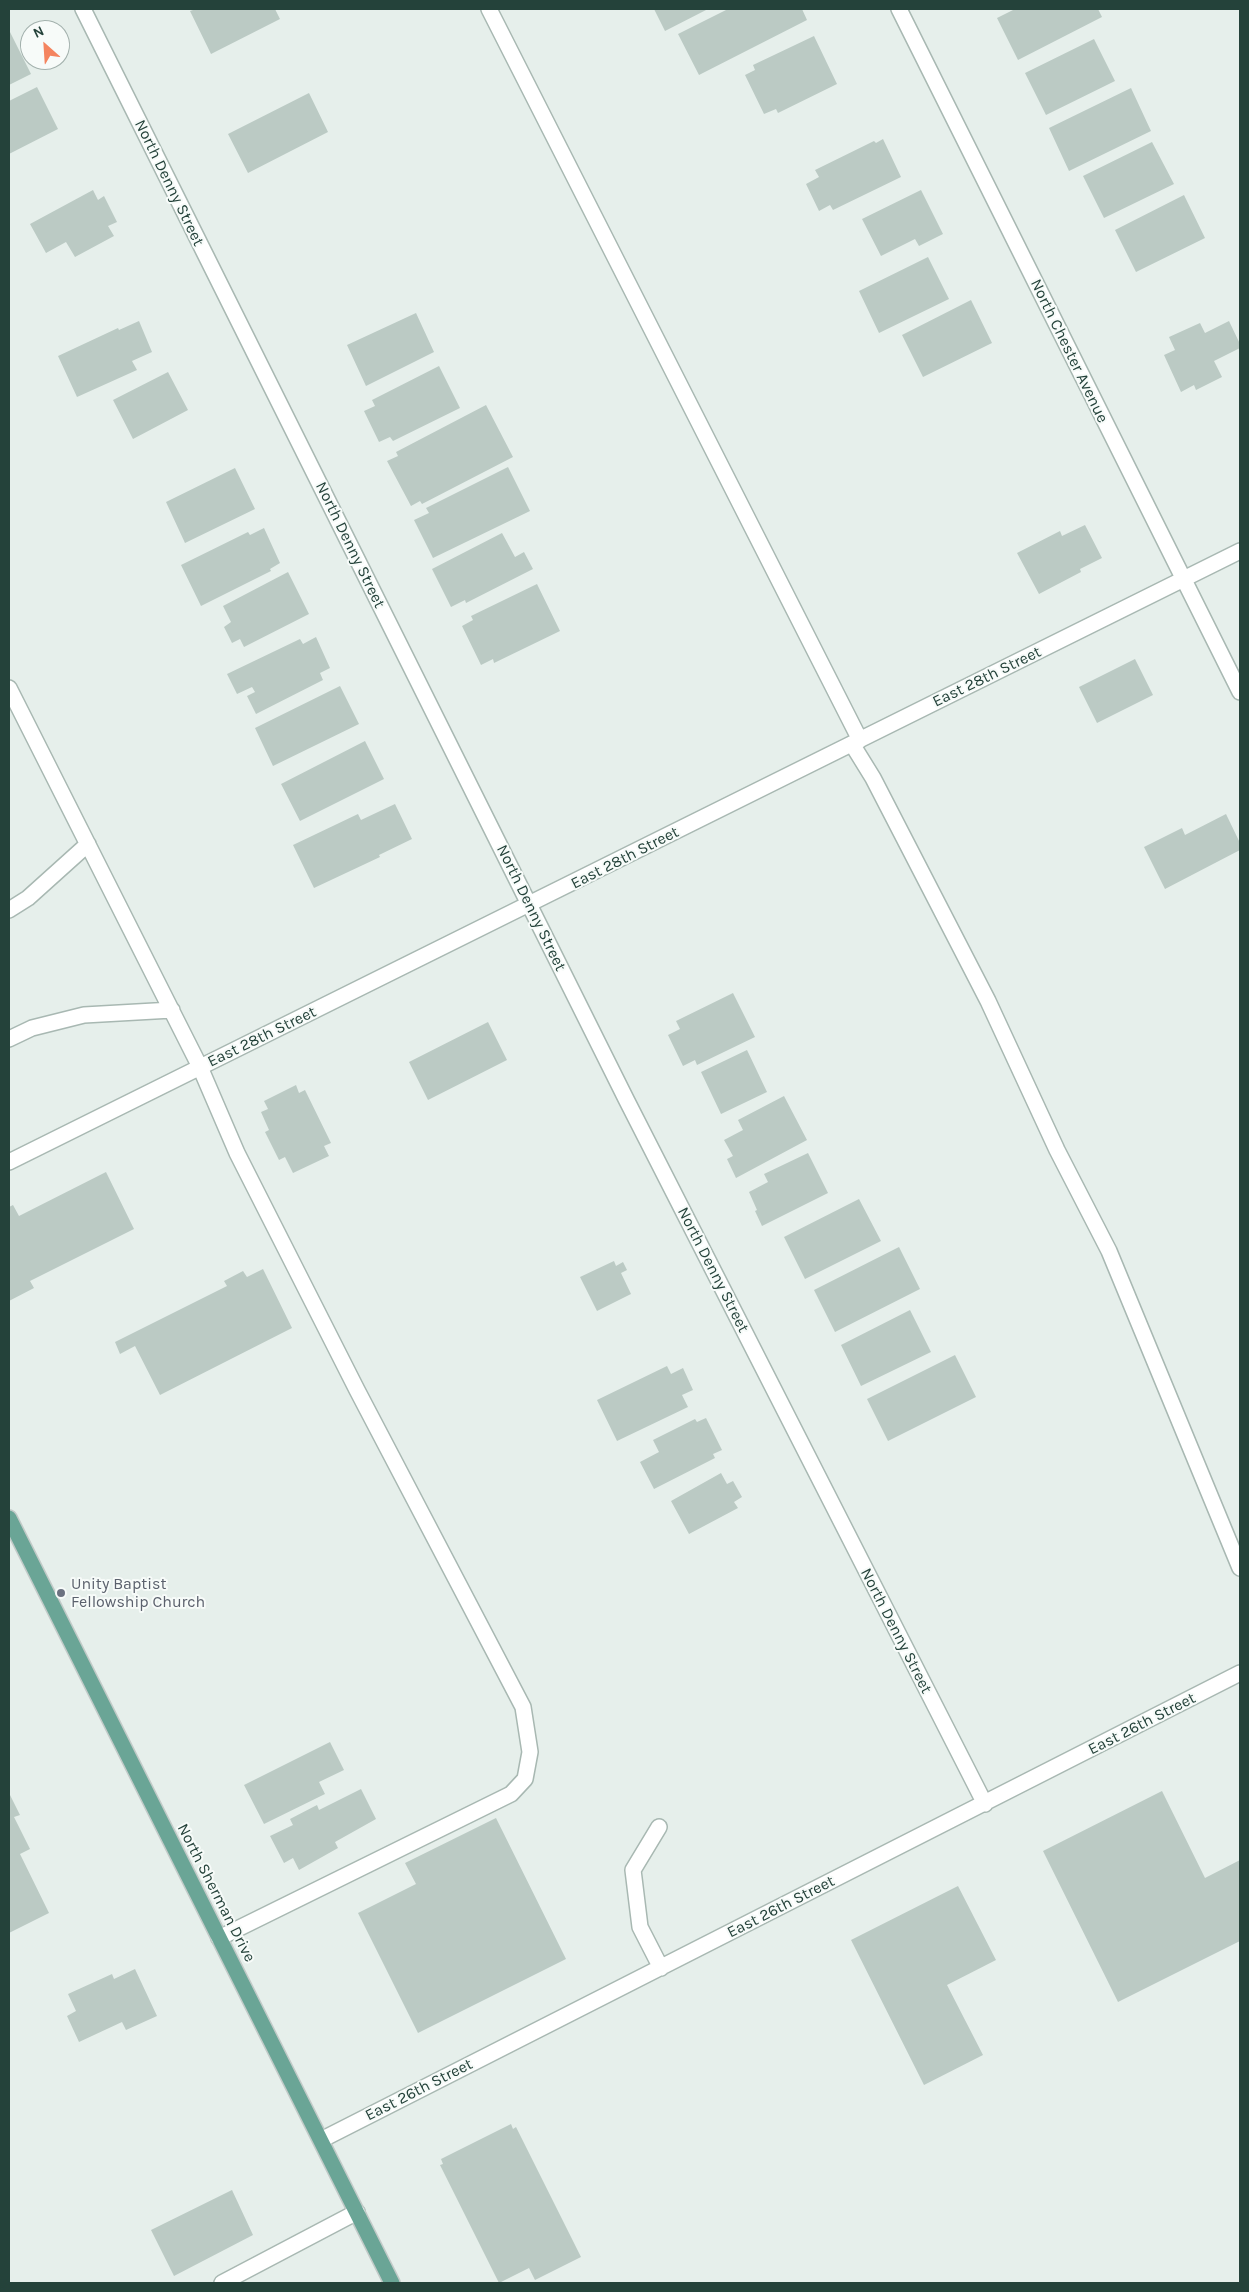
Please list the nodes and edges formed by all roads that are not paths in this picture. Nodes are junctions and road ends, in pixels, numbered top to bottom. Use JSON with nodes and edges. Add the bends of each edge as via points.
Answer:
{"nodes":[{"id":1,"x":83,"y":9,"type":"edge"},
{"id":2,"x":489,"y":9,"type":"edge"},
{"id":3,"x":899,"y":9,"type":"edge"},
{"id":4,"x":1240,"y":552,"type":"edge"},
{"id":5,"x":1184,"y":580,"type":"junction"},
{"id":6,"x":9,"y":688,"type":"edge"},
{"id":7,"x":1240,"y":692,"type":"edge"},
{"id":8,"x":856,"y":742,"type":"junction"},
{"id":9,"x":88,"y":844,"type":"junction"},
{"id":10,"x":530,"y":905,"type":"junction"},
{"id":11,"x":9,"y":910,"type":"edge"},
{"id":12,"x":172,"y":1010,"type":"junction"},
{"id":13,"x":9,"y":1039,"type":"edge"},
{"id":14,"x":200,"y":1067,"type":"junction"},
{"id":15,"x":9,"y":1162,"type":"edge"},
{"id":16,"x":9,"y":1518,"type":"edge"},
{"id":17,"x":1240,"y":1568,"type":"edge"},
{"id":18,"x":1240,"y":1673,"type":"edge"},
{"id":19,"x":985,"y":1804,"type":"junction"},
{"id":20,"x":659,"y":1827,"type":"dead end"},
{"id":21,"x":219,"y":1938,"type":"junction"},
{"id":22,"x":661,"y":1968,"type":"junction"},
{"id":23,"x":320,"y":2140,"type":"junction"},
{"id":24,"x":357,"y":2212,"type":"junction"},
{"id":25,"x":222,"y":2283,"type":"edge"},
{"id":26,"x":392,"y":2283,"type":"edge"}],
"edges":[{"from":1,"to":10,"type":"street","name":"North Denny Street"},
{"from":2,"to":8,"type":"street"},
{"from":3,"to":5,"type":"street","name":"North Chester Avenue"},
{"from":4,"to":5,"type":"street","name":"East 28th Street"},
{"from":5,"to":7,"type":"street","name":"North Chester Avenue"},
{"from":5,"to":8,"type":"street","name":"East 28th Street"},
{"from":6,"to":9,"type":"street"},
{"from":8,"to":10,"type":"street","name":"East 28th Street"},
{"from":8,"to":17,"type":"street","via":[[988,1001],[1057,1150],[1109,1251]]},
{"from":9,"to":11,"type":"street","via":[[28,898]]},
{"from":9,"to":12,"type":"street"},
{"from":10,"to":14,"type":"street","name":"East 28th Street"},
{"from":10,"to":19,"type":"street","name":"North Denny Street"},
{"from":12,"to":13,"type":"street","via":[[84,1015],[32,1028]]},
{"from":12,"to":14,"type":"street"},
{"from":14,"to":15,"type":"street","name":"East 28th Street"},
{"from":14,"to":21,"type":"street","via":[[241,1162],[523,1707],[530,1752],[525,1779],[511,1794]]},
{"from":16,"to":21,"type":"main road","name":"North Sherman Drive"},
{"from":18,"to":19,"type":"street","name":"East 26th Street"},
{"from":19,"to":22,"type":"street","name":"East 26th Street"},
{"from":20,"to":22,"type":"street","via":[[633,1870],[640,1926]]},
{"from":21,"to":23,"type":"main road","name":"North Sherman Drive"},
{"from":22,"to":23,"type":"street","name":"East 26th Street"},
{"from":23,"to":24,"type":"main road","name":"North Sherman Drive"},
{"from":24,"to":25,"type":"street"},
{"from":24,"to":26,"type":"main road","name":"North Sherman Drive"}]}
